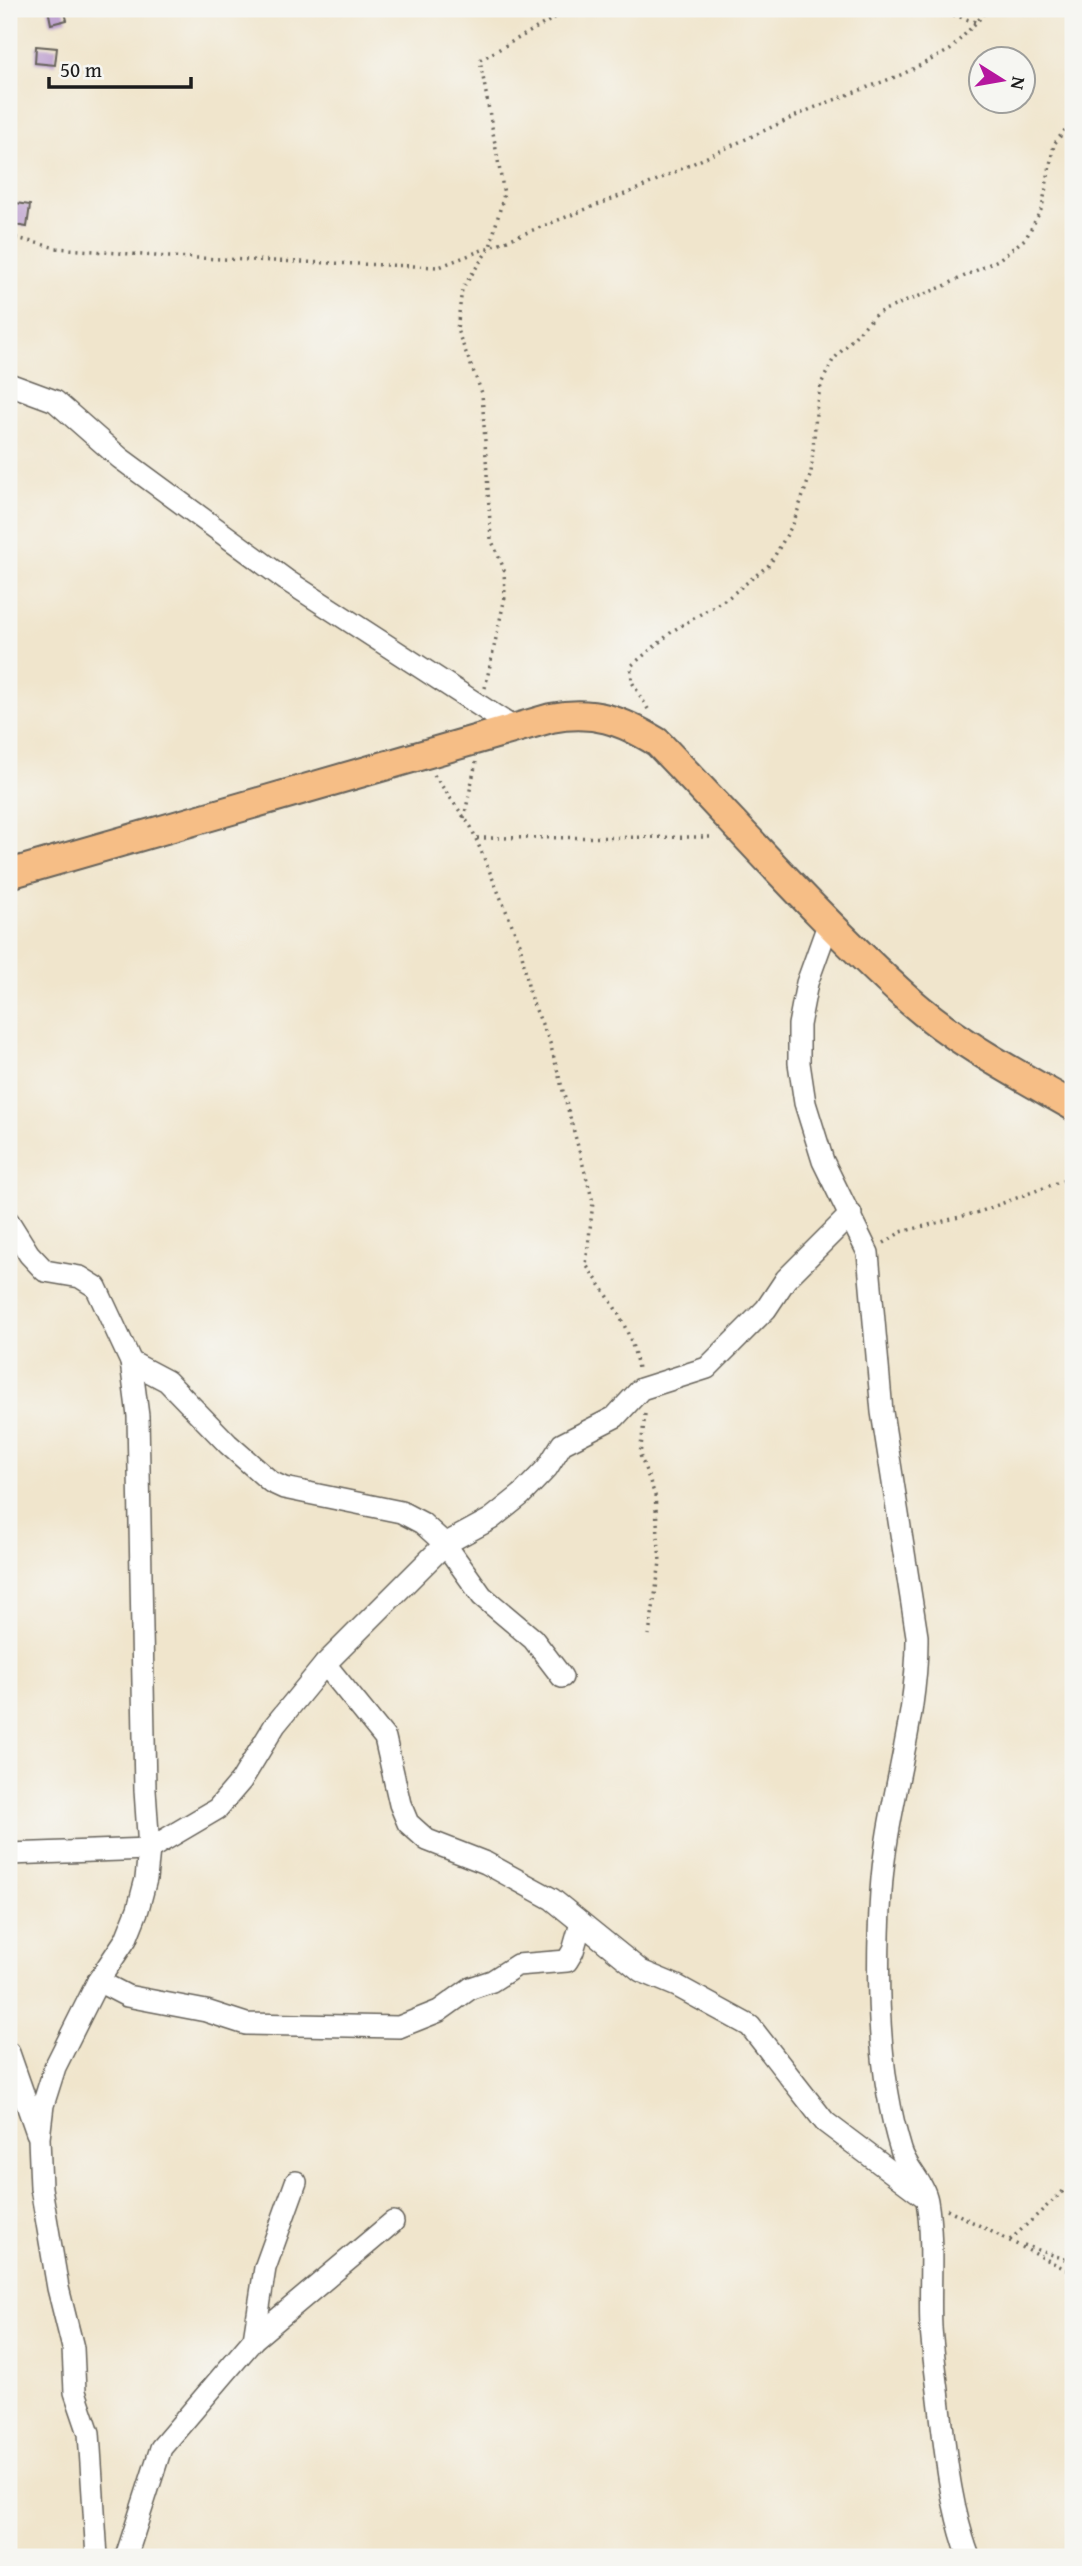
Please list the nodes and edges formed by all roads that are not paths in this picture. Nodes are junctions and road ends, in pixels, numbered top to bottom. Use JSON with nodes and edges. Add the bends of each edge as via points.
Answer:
{"nodes":[{"id":1,"x":9,"y":384,"type":"edge"},
{"id":2,"x":514,"y":728,"type":"junction"},
{"id":3,"x":9,"y":874,"type":"edge"},
{"id":4,"x":829,"y":922,"type":"junction"},
{"id":5,"x":1073,"y":1106,"type":"edge"},
{"id":6,"x":851,"y":1214,"type":"junction"},
{"id":7,"x":9,"y":1222,"type":"edge"},
{"id":8,"x":131,"y":1362,"type":"junction"},
{"id":9,"x":445,"y":1544,"type":"junction"},
{"id":10,"x":325,"y":1664,"type":"junction"},
{"id":11,"x":562,"y":1677,"type":"dead end"},
{"id":12,"x":149,"y":1849,"type":"junction"},
{"id":13,"x":9,"y":1854,"type":"edge"},
{"id":14,"x":581,"y":1923,"type":"junction"},
{"id":15,"x":98,"y":1981,"type":"junction"},
{"id":16,"x":9,"y":2053,"type":"edge"},
{"id":17,"x":39,"y":2138,"type":"junction"},
{"id":18,"x":296,"y":2182,"type":"dead end"},
{"id":19,"x":927,"y":2199,"type":"junction"},
{"id":20,"x":393,"y":2222,"type":"dead end"},
{"id":21,"x":254,"y":2339,"type":"junction"},
{"id":22,"x":97,"y":2557,"type":"edge"},
{"id":23,"x":126,"y":2557,"type":"edge"},
{"id":24,"x":969,"y":2557,"type":"edge"}],
"edges":[{"from":1,"to":2,"type":"street","via":[[55,401],[120,458],[286,580]]},
{"from":2,"to":3,"type":"main road"},
{"from":2,"to":4,"type":"main road","via":[[578,713],[625,722],[657,741]]},
{"from":4,"to":5,"type":"main road","via":[[910,1001],[982,1054]]},
{"from":4,"to":6,"type":"street","via":[[807,983],[799,1025],[799,1063],[805,1103],[823,1161]]},
{"from":6,"to":9,"type":"street","via":[[707,1368],[642,1390],[615,1417],[562,1444],[547,1468],[491,1519]]},
{"from":6,"to":19,"type":"street","via":[[868,1253],[882,1412],[917,1636],[908,1742],[886,1840],[878,1962],[889,2091],[901,2151]]},
{"from":7,"to":8,"type":"street","via":[[45,1271],[80,1278],[96,1287]]},
{"from":8,"to":9,"type":"street","via":[[167,1381],[271,1482],[401,1512]]},
{"from":8,"to":12,"type":"street","via":[[138,1403]]},
{"from":9,"to":10,"type":"street"},
{"from":9,"to":11,"type":"street","via":[[482,1596],[533,1639]]},
{"from":10,"to":12,"type":"street","via":[[275,1725],[241,1781],[217,1809]]},
{"from":10,"to":14,"type":"street","via":[[386,1738],[408,1822],[427,1840],[486,1863],[552,1899]]},
{"from":12,"to":13,"type":"street"},
{"from":12,"to":15,"type":"street","via":[[146,1879],[131,1929]]},
{"from":14,"to":15,"type":"street","via":[[567,1961],[517,1965],[492,1982],[471,1988],[439,2011],[399,2027],[246,2024],[127,1996]]},
{"from":14,"to":19,"type":"street","via":[[641,1971],[750,2026],[825,2122]]},
{"from":15,"to":17,"type":"street","via":[[48,2084]]},
{"from":16,"to":17,"type":"street"},
{"from":17,"to":22,"type":"street","via":[[41,2188],[73,2348],[75,2392],[89,2433]]},
{"from":18,"to":21,"type":"street","via":[[265,2268]]},
{"from":19,"to":24,"type":"street","via":[[931,2328],[952,2498]]},
{"from":20,"to":21,"type":"street"},
{"from":21,"to":23,"type":"street","via":[[161,2448]]}]}
